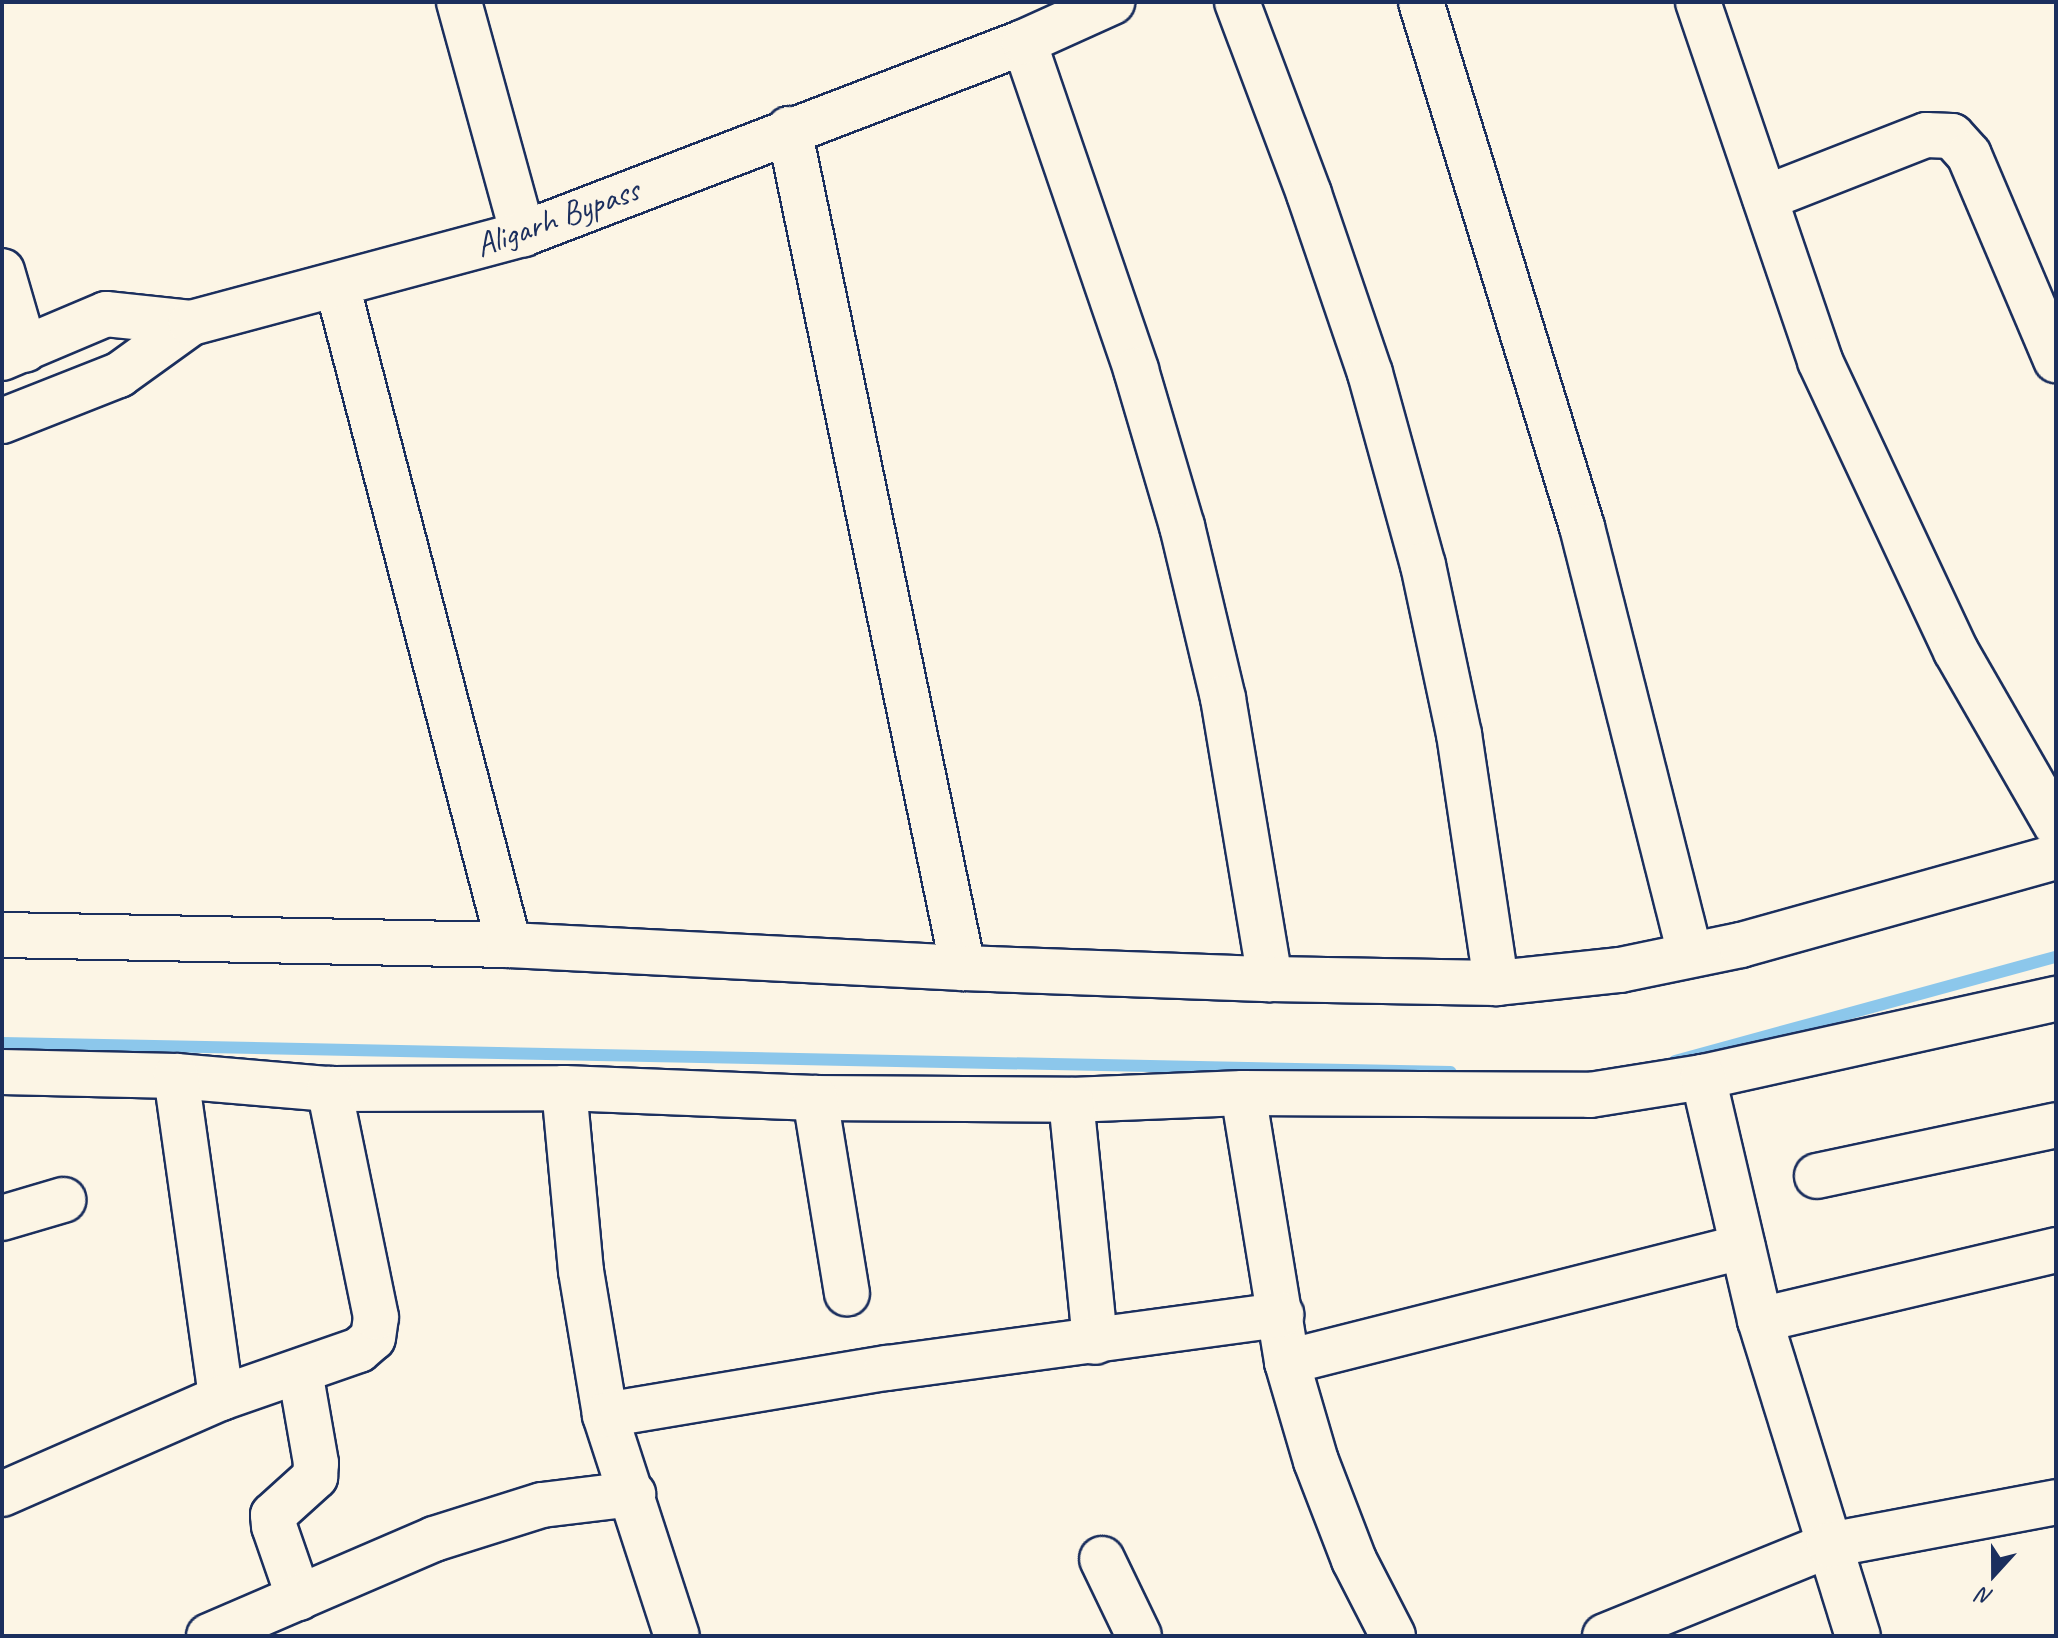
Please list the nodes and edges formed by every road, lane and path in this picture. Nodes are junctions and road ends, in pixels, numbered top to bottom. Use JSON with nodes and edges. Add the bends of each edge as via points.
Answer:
{"nodes":[{"id":1,"x":459,"y":2,"type":"edge"},
{"id":2,"x":1237,"y":2,"type":"edge"},
{"id":3,"x":1421,"y":2,"type":"edge"},
{"id":4,"x":1698,"y":2,"type":"edge"},
{"id":5,"x":1088,"y":7,"type":"edge"},
{"id":6,"x":1024,"y":42,"type":"junction"},
{"id":7,"x":789,"y":129,"type":"junction"},
{"id":8,"x":1765,"y":198,"type":"junction"},
{"id":9,"x":523,"y":234,"type":"junction"},
{"id":10,"x":2,"y":271,"type":"edge"},
{"id":11,"x":337,"y":285,"type":"junction"},
{"id":12,"x":191,"y":323,"type":"junction"},
{"id":13,"x":13,"y":354,"type":"edge"},
{"id":14,"x":2056,"y":360,"type":"edge"},
{"id":15,"x":2,"y":421,"type":"edge"},
{"id":16,"x":2056,"y":825,"type":"edge"},
{"id":17,"x":2056,"y":857,"type":"edge"},
{"id":18,"x":2,"y":935,"type":"edge"},
{"id":19,"x":509,"y":945,"type":"junction"},
{"id":20,"x":1690,"y":955,"type":"junction"},
{"id":21,"x":963,"y":968,"type":"junction"},
{"id":22,"x":1270,"y":979,"type":"junction"},
{"id":23,"x":1496,"y":983,"type":"junction"},
{"id":24,"x":2056,"y":999,"type":"edge"},
{"id":25,"x":2,"y":1072,"type":"edge"},
{"id":26,"x":176,"y":1076,"type":"junction"},
{"id":27,"x":1703,"y":1077,"type":"junction"},
{"id":28,"x":564,"y":1088,"type":"junction"},
{"id":29,"x":329,"y":1089,"type":"junction"},
{"id":30,"x":1243,"y":1093,"type":"junction"},
{"id":31,"x":815,"y":1098,"type":"junction"},
{"id":32,"x":1071,"y":1100,"type":"junction"},
{"id":33,"x":2056,"y":1125,"type":"edge"},
{"id":34,"x":1817,"y":1176,"type":"dead end"},
{"id":35,"x":63,"y":1200,"type":"dead end"},
{"id":36,"x":2,"y":1218,"type":"edge"},
{"id":37,"x":1743,"y":1247,"type":"junction"},
{"id":38,"x":2056,"y":1250,"type":"edge"},
{"id":39,"x":847,"y":1293,"type":"dead end"},
{"id":40,"x":1281,"y":1315,"type":"junction"},
{"id":41,"x":1760,"y":1320,"type":"junction"},
{"id":42,"x":1095,"y":1342,"type":"junction"},
{"id":43,"x":1287,"y":1362,"type":"junction"},
{"id":44,"x":300,"y":1371,"type":"junction"},
{"id":45,"x":221,"y":1398,"type":"junction"},
{"id":46,"x":605,"y":1415,"type":"junction"},
{"id":47,"x":2,"y":1494,"type":"edge"},
{"id":48,"x":633,"y":1494,"type":"junction"},
{"id":49,"x":2056,"y":1502,"type":"edge"},
{"id":50,"x":1829,"y":1545,"type":"junction"},
{"id":51,"x":1102,"y":1559,"type":"dead end"},
{"id":52,"x":299,"y":1598,"type":"junction"},
{"id":53,"x":209,"y":1636,"type":"edge"},
{"id":54,"x":677,"y":1636,"type":"edge"},
{"id":55,"x":1139,"y":1636,"type":"edge"},
{"id":56,"x":1393,"y":1636,"type":"edge"},
{"id":57,"x":1605,"y":1636,"type":"edge"},
{"id":58,"x":1858,"y":1636,"type":"edge"}],
"edges":[{"from":1,"to":9,"type":"street"},
{"from":2,"to":23,"type":"street","via":[[1370,373],[1423,565],[1459,734]]},
{"from":3,"to":20,"type":"street","via":[[1582,527]]},
{"from":4,"to":8,"type":"street"},
{"from":5,"to":6,"type":"street","name":"Aligarh Bypass"},
{"from":6,"to":7,"type":"street","name":"Aligarh Bypass"},
{"from":6,"to":22,"type":"street","via":[[1136,370],[1182,526],[1223,698]]},
{"from":7,"to":9,"type":"street","name":"Aligarh Bypass"},
{"from":7,"to":21,"type":"street"},
{"from":8,"to":14,"type":"street","via":[[1926,135],[1952,136],[1969,155]]},
{"from":8,"to":16,"type":"street","via":[[1820,361],[1876,485],[1956,651]]},
{"from":9,"to":11,"type":"street","name":"Aligarh Bypass"},
{"from":10,"to":13,"type":"street"},
{"from":11,"to":12,"type":"street","name":"Aligarh Bypass"},
{"from":11,"to":19,"type":"street"},
{"from":12,"to":13,"type":"street","via":[[106,314]]},
{"from":12,"to":15,"type":"street","name":"Aligarh Bypass","via":[[119,375]]},
{"from":17,"to":20,"type":"street"},
{"from":18,"to":19,"type":"street"},
{"from":19,"to":21,"type":"street"},
{"from":20,"to":23,"type":"street","via":[[1620,970]]},
{"from":21,"to":22,"type":"street"},
{"from":22,"to":23,"type":"street"},
{"from":24,"to":27,"type":"street"},
{"from":25,"to":26,"type":"street"},
{"from":26,"to":29,"type":"street"},
{"from":26,"to":45,"type":"street"},
{"from":27,"to":30,"type":"street","via":[[1590,1095]]},
{"from":27,"to":37,"type":"street"},
{"from":28,"to":29,"type":"street"},
{"from":28,"to":31,"type":"street"},
{"from":28,"to":46,"type":"street","via":[[581,1271]]},
{"from":29,"to":44,"type":"street","via":[[376,1317],[373,1338],[359,1350]]},
{"from":30,"to":32,"type":"street"},
{"from":30,"to":40,"type":"street"},
{"from":31,"to":32,"type":"street"},
{"from":31,"to":39,"type":"street"},
{"from":32,"to":42,"type":"street"},
{"from":33,"to":34,"type":"street"},
{"from":35,"to":36,"type":"street"},
{"from":37,"to":41,"type":"street"},
{"from":37,"to":43,"type":"street"},
{"from":38,"to":41,"type":"street"},
{"from":40,"to":42,"type":"street"},
{"from":40,"to":43,"type":"street"},
{"from":41,"to":50,"type":"street"},
{"from":42,"to":46,"type":"street","via":[[887,1368]]},
{"from":43,"to":56,"type":"street","via":[[1316,1461],[1354,1560]]},
{"from":44,"to":45,"type":"street"},
{"from":44,"to":52,"type":"street","via":[[315,1477],[273,1515]]},
{"from":45,"to":47,"type":"street"},
{"from":46,"to":48,"type":"street"},
{"from":48,"to":52,"type":"street","via":[[542,1505],[434,1539]]},
{"from":48,"to":54,"type":"street"},
{"from":49,"to":50,"type":"street"},
{"from":50,"to":57,"type":"street"},
{"from":50,"to":58,"type":"street"},
{"from":51,"to":55,"type":"street"},
{"from":52,"to":53,"type":"street"}]}
